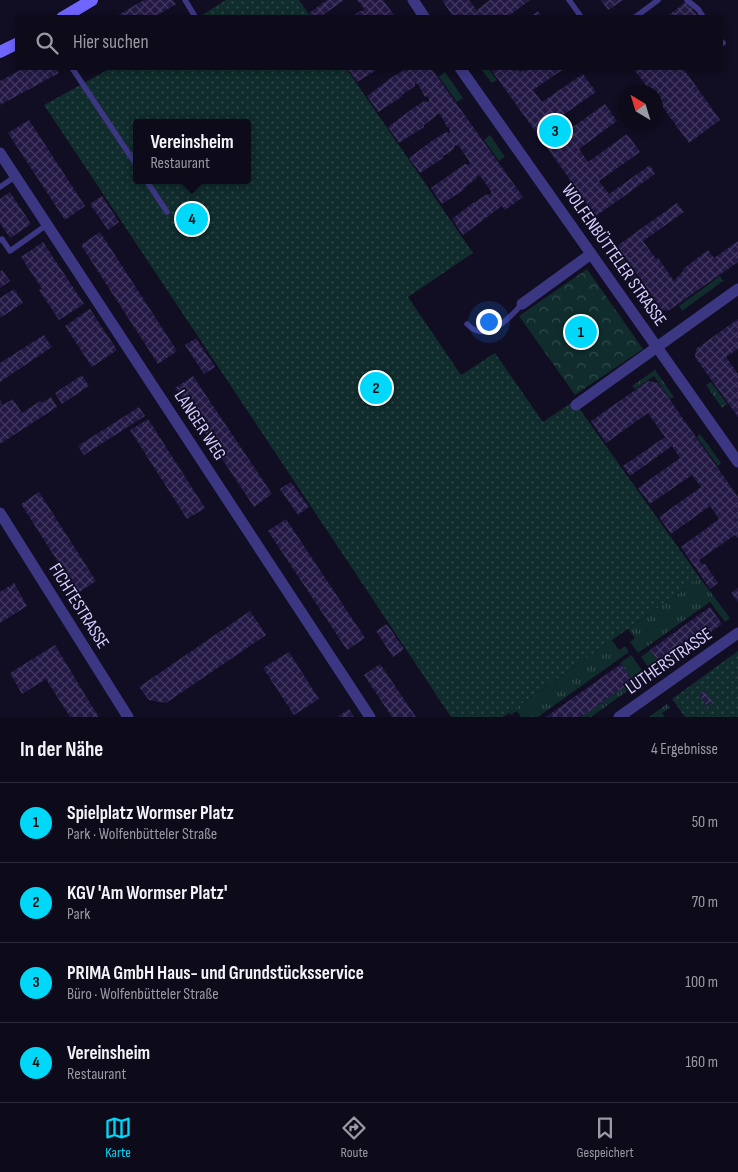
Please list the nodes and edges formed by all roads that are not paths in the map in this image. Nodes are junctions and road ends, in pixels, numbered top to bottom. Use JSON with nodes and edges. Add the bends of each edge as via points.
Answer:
{"nodes":[{"id":1,"x":92,"y":0,"type":"edge"},
{"id":2,"x":185,"y":0,"type":"edge"},
{"id":3,"x":413,"y":0,"type":"edge"},
{"id":4,"x":569,"y":0,"type":"edge"},
{"id":5,"x":658,"y":0,"type":"edge"},
{"id":6,"x":687,"y":0,"type":"edge"},
{"id":7,"x":67,"y":15,"type":"edge"},
{"id":8,"x":194,"y":15,"type":"edge"},
{"id":9,"x":423,"y":15,"type":"edge"},
{"id":10,"x":580,"y":15,"type":"edge"},
{"id":11,"x":638,"y":15,"type":"edge"},
{"id":12,"x":702,"y":15,"type":"edge"},
{"id":13,"x":15,"y":44,"type":"edge"},
{"id":14,"x":0,"y":52,"type":"edge"},
{"id":15,"x":73,"y":70,"type":"edge"},
{"id":16,"x":461,"y":70,"type":"edge"},
{"id":17,"x":0,"y":153,"type":"edge"},
{"id":18,"x":133,"y":160,"type":"edge"},
{"id":19,"x":16,"y":176,"type":"junction"},
{"id":20,"x":149,"y":184,"type":"edge"},
{"id":21,"x":0,"y":187,"type":"edge"},
{"id":22,"x":167,"y":212,"type":"dead end"},
{"id":23,"x":48,"y":224,"type":"junction"},
{"id":24,"x":0,"y":240,"type":"edge"},
{"id":25,"x":592,"y":254,"type":"junction"},
{"id":26,"x":738,"y":289,"type":"edge"},
{"id":27,"x":522,"y":304,"type":"joint"},
{"id":28,"x":467,"y":324,"type":"dead end"},
{"id":29,"x":657,"y":346,"type":"junction"},
{"id":30,"x":576,"y":405,"type":"dead end"},
{"id":31,"x":738,"y":462,"type":"edge"},
{"id":32,"x":0,"y":513,"type":"edge"},
{"id":33,"x":738,"y":633,"type":"edge"},
{"id":34,"x":128,"y":717,"type":"edge"},
{"id":35,"x":370,"y":717,"type":"edge"},
{"id":36,"x":619,"y":717,"type":"edge"}],
"edges":[{"from":1,"to":7,"type":"main road"},
{"from":2,"to":8,"type":"lane"},
{"from":3,"to":9,"type":"street"},
{"from":4,"to":10,"type":"lane"},
{"from":5,"to":11,"type":"lane"},
{"from":6,"to":12,"type":"lane"},
{"from":13,"to":14,"type":"main road"},
{"from":15,"to":18,"type":"lane"},
{"from":16,"to":25,"type":"street","name":"WOLFENBÜTTELER STRASSE"},
{"from":17,"to":19,"type":"street","name":"LANGER WEG"},
{"from":19,"to":21,"type":"lane"},
{"from":19,"to":23,"type":"street","name":"LANGER WEG"},
{"from":20,"to":22,"type":"lane"},
{"from":23,"to":24,"type":"lane","via":[[10,251],[2,238]]},
{"from":23,"to":35,"type":"street","name":"LANGER WEG"},
{"from":25,"to":27,"type":"street"},
{"from":25,"to":29,"type":"street","name":"WOLFENBÜTTELER STRASSE"},
{"from":26,"to":29,"type":"street"},
{"from":27,"to":28,"type":"lane","via":[[489,332],[480,333]]},
{"from":29,"to":30,"type":"street"},
{"from":29,"to":31,"type":"street","name":"WOLFENBÜTTELER STRASSE"},
{"from":32,"to":34,"type":"street","name":"FICHTESTRASSE"},
{"from":33,"to":36,"type":"street","name":"LUTHERSTRASSE"}]}
